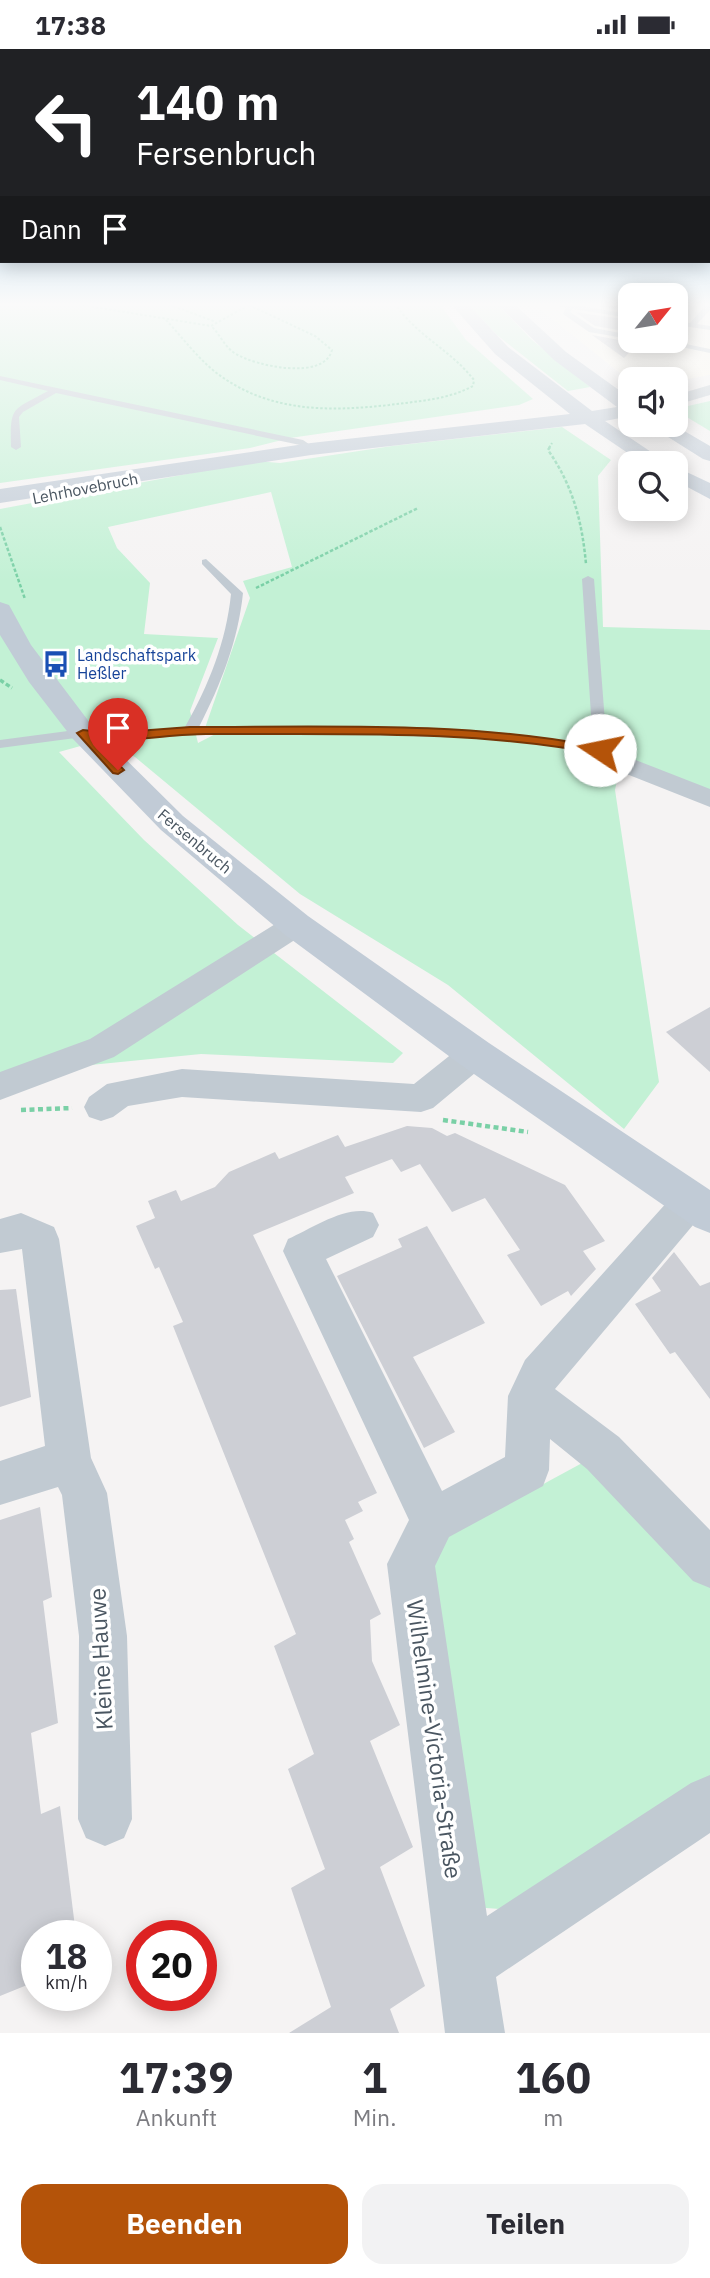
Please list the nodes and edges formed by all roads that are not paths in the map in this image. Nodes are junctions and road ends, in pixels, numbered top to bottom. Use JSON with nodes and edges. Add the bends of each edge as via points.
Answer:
{"nodes":[{"id":1,"x":45,"y":396,"type":"edge"},
{"id":2,"x":81,"y":396,"type":"edge"},
{"id":3,"x":560,"y":396,"type":"edge"},
{"id":4,"x":618,"y":406,"type":"edge"},
{"id":5,"x":581,"y":413,"type":"junction"},
{"id":6,"x":679,"y":437,"type":"edge"},
{"id":7,"x":16,"y":447,"type":"dead end"},
{"id":8,"x":311,"y":449,"type":"junction"},
{"id":9,"x":639,"y":451,"type":"edge"},
{"id":10,"x":710,"y":455,"type":"edge"},
{"id":11,"x":170,"y":470,"type":"junction"},
{"id":12,"x":688,"y":480,"type":"edge"},
{"id":13,"x":710,"y":492,"type":"edge"},
{"id":14,"x":0,"y":495,"type":"edge"},
{"id":15,"x":0,"y":505,"type":"edge"},
{"id":16,"x":206,"y":562,"type":"dead end"},
{"id":17,"x":587,"y":579,"type":"road end"},
{"id":18,"x":1,"y":610,"type":"edge"},
{"id":19,"x":190,"y":730,"type":"junction"},
{"id":20,"x":83,"y":733,"type":"junction"},
{"id":21,"x":0,"y":744,"type":"edge"},
{"id":22,"x":600,"y":750,"type":"junction"},
{"id":23,"x":633,"y":767,"type":"joint"},
{"id":24,"x":710,"y":799,"type":"edge"},
{"id":25,"x":296,"y":925,"type":"junction"},
{"id":26,"x":475,"y":1054,"type":"junction"},
{"id":27,"x":0,"y":1086,"type":"edge"},
{"id":28,"x":101,"y":1107,"type":"dead end"},
{"id":29,"x":701,"y":1208,"type":"edge"},
{"id":30,"x":360,"y":1225,"type":"dead end"},
{"id":31,"x":0,"y":1235,"type":"edge"},
{"id":32,"x":529,"y":1396,"type":"junction"},
{"id":33,"x":69,"y":1461,"type":"junction"},
{"id":34,"x":0,"y":1483,"type":"edge"},
{"id":35,"x":433,"y":1521,"type":"junction"},
{"id":36,"x":710,"y":1564,"type":"edge"},
{"id":37,"x":710,"y":1803,"type":"edge"},
{"id":38,"x":105,"y":1819,"type":"dead end"},
{"id":39,"x":466,"y":1963,"type":"junction"},
{"id":40,"x":475,"y":2033,"type":"edge"}],
"edges":[{"from":1,"to":7,"type":"lane","via":[[15,417]]},
{"from":2,"to":8,"type":"lane","via":[[292,440]]},
{"from":3,"to":5,"type":"street"},
{"from":4,"to":5,"type":"street","name":"Lehrhovebruch"},
{"from":5,"to":8,"type":"street","name":"Lehrhovebruch"},
{"from":5,"to":9,"type":"street"},
{"from":6,"to":10,"type":"street"},
{"from":8,"to":11,"type":"street","name":"Lehrhovebruch"},
{"from":11,"to":14,"type":"street","name":"Lehrhovebruch"},
{"from":11,"to":15,"type":"street","name":"Lehrhovebruch"},
{"from":12,"to":13,"type":"street"},
{"from":16,"to":19,"type":"lane","via":[[237,593],[235,624],[208,699]]},
{"from":17,"to":22,"type":"lane"},
{"from":18,"to":20,"type":"street","name":"Fersenbruch","via":[[38,676]]},
{"from":19,"to":20,"type":"lane","via":[[111,737]]},
{"from":19,"to":22,"type":"lane","via":[[502,736]]},
{"from":20,"to":21,"type":"lane"},
{"from":20,"to":25,"type":"street","name":"Fersenbruch","via":[[172,823]]},
{"from":22,"to":23,"type":"lane"},
{"from":23,"to":24,"type":"street"},
{"from":25,"to":26,"type":"street","name":"Fersenbruch"},
{"from":25,"to":27,"type":"street","via":[[102,1048]]},
{"from":26,"to":28,"type":"street","via":[[421,1098],[181,1083],[119,1094]]},
{"from":26,"to":29,"type":"street","name":"Fersenbruch"},
{"from":29,"to":32,"type":"street","via":[[540,1374]]},
{"from":30,"to":35,"type":"street","via":[[302,1251]]},
{"from":31,"to":33,"type":"street","name":"Kleine Hauwe","via":[[21,1230],[40,1239]]},
{"from":32,"to":35,"type":"street","via":[[527,1470]]},
{"from":32,"to":36,"type":"street","via":[[603,1453]]},
{"from":33,"to":34,"type":"street"},
{"from":33,"to":38,"type":"street","name":"Kleine Hauwe","via":[[84,1493],[103,1636]]},
{"from":35,"to":39,"type":"street","name":"Wilhelmine-Victoria-Straße","via":[[411,1564]]},
{"from":37,"to":39,"type":"street"},
{"from":39,"to":40,"type":"street","name":"Wilhelmine-Victoria-Straße"}]}
